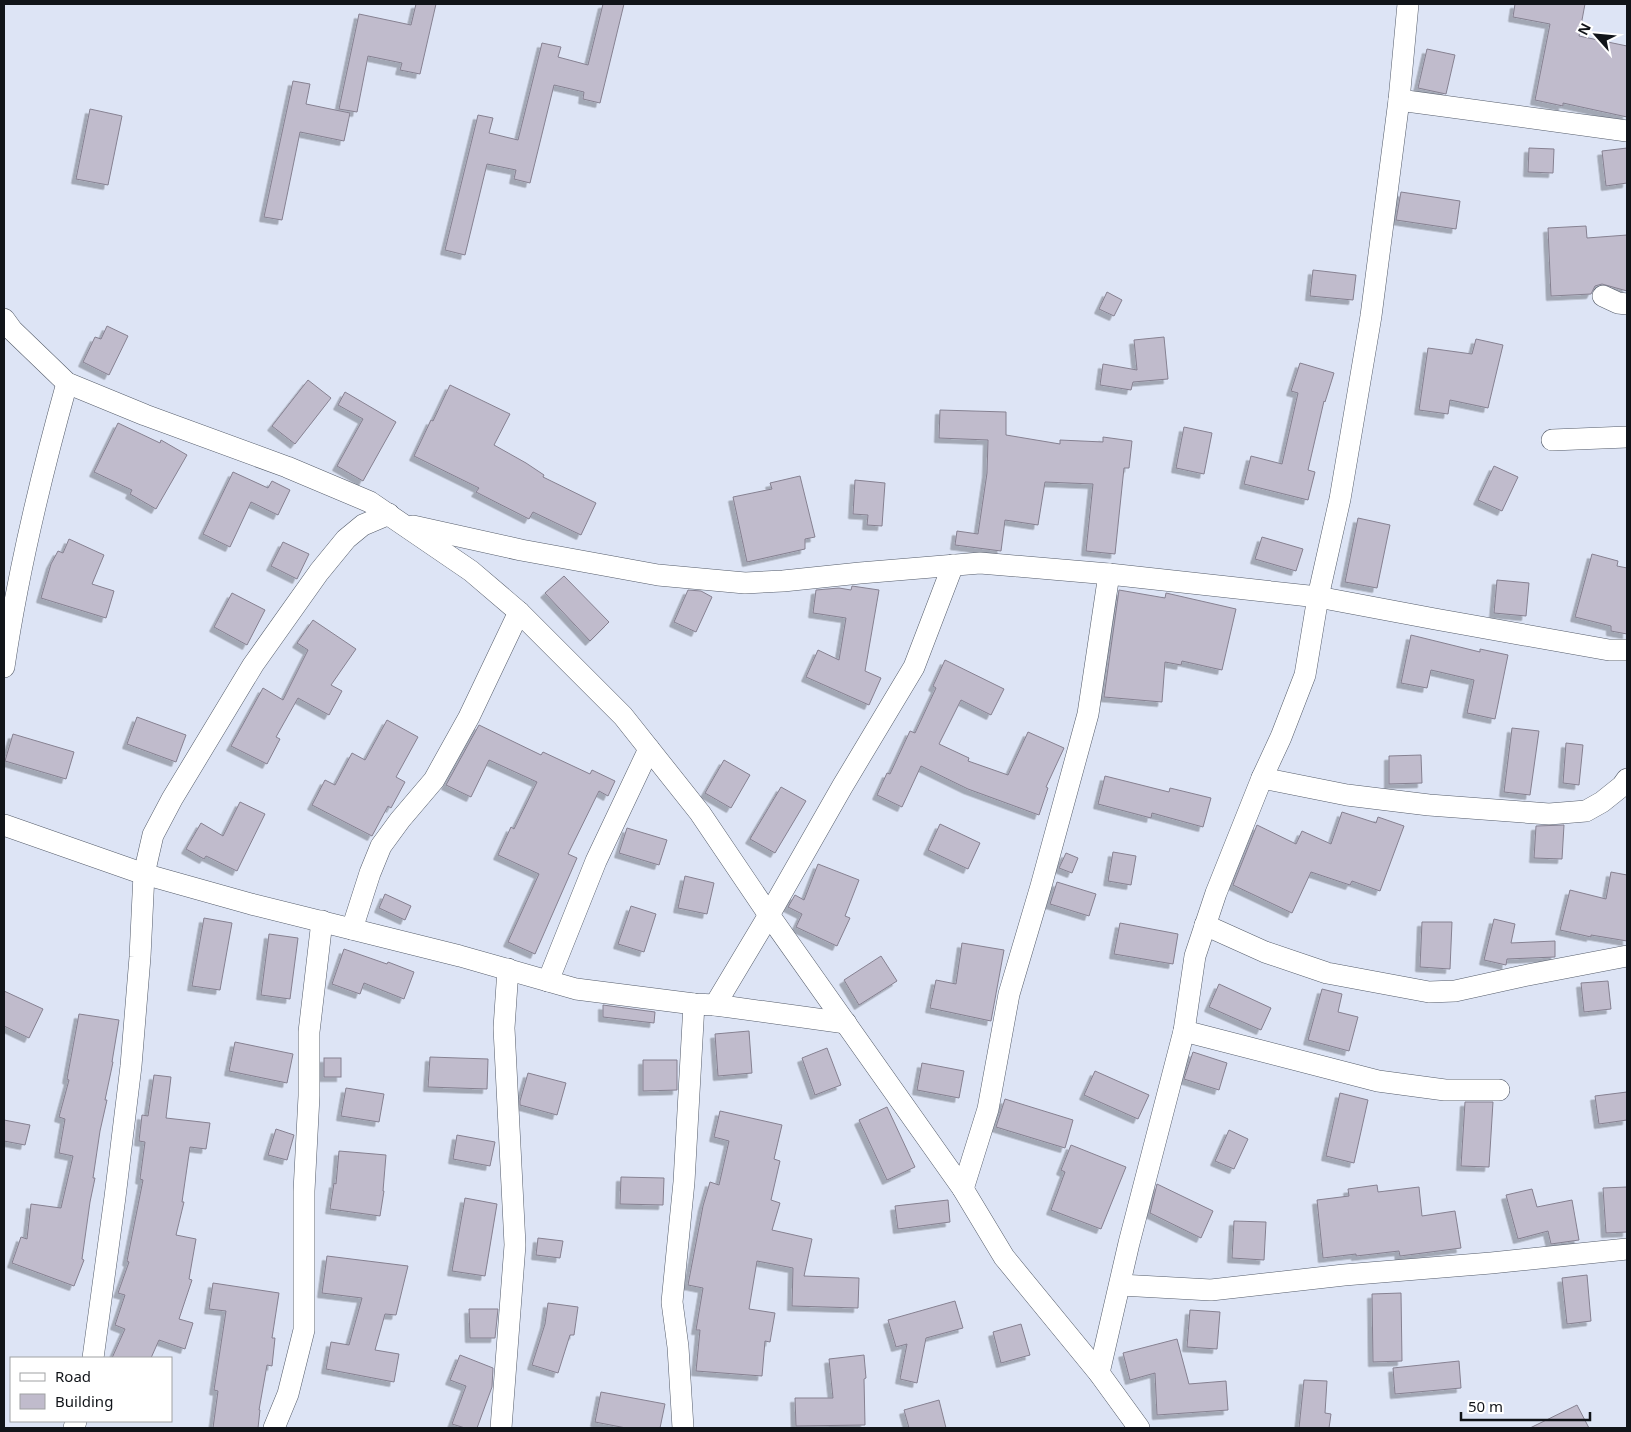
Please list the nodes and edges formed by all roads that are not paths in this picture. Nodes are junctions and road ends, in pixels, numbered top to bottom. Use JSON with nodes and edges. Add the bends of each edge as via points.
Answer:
{"nodes":[{"id":1,"x":1408,"y":4,"type":"edge"},
{"id":2,"x":1399,"y":100,"type":"junction"},
{"id":3,"x":1627,"y":131,"type":"edge"},
{"id":4,"x":1603,"y":296,"type":"dead end"},
{"id":5,"x":1627,"y":304,"type":"edge"},
{"id":6,"x":4,"y":319,"type":"edge"},
{"id":7,"x":67,"y":383,"type":"junction"},
{"id":8,"x":1627,"y":437,"type":"edge"},
{"id":9,"x":1552,"y":440,"type":"dead end"},
{"id":10,"x":396,"y":519,"type":"junction"},
{"id":11,"x":952,"y":565,"type":"junction"},
{"id":12,"x":1109,"y":574,"type":"junction"},
{"id":13,"x":1318,"y":597,"type":"junction"},
{"id":14,"x":519,"y":612,"type":"junction"},
{"id":15,"x":1627,"y":650,"type":"edge"},
{"id":16,"x":4,"y":667,"type":"edge"},
{"id":17,"x":649,"y":749,"type":"junction"},
{"id":18,"x":1262,"y":778,"type":"junction"},
{"id":19,"x":1627,"y":778,"type":"edge"},
{"id":20,"x":4,"y":825,"type":"edge"},
{"id":21,"x":144,"y":874,"type":"junction"},
{"id":22,"x":769,"y":915,"type":"junction"},
{"id":23,"x":322,"y":922,"type":"junction"},
{"id":24,"x":1205,"y":925,"type":"junction"},
{"id":25,"x":352,"y":929,"type":"junction"},
{"id":26,"x":1627,"y":956,"type":"edge"},
{"id":27,"x":508,"y":969,"type":"junction"},
{"id":28,"x":548,"y":981,"type":"junction"},
{"id":29,"x":705,"y":1004,"type":"junction"},
{"id":30,"x":846,"y":1023,"type":"junction"},
{"id":31,"x":1184,"y":1031,"type":"junction"},
{"id":32,"x":1498,"y":1090,"type":"dead end"},
{"id":33,"x":963,"y":1190,"type":"junction"},
{"id":34,"x":1627,"y":1249,"type":"edge"},
{"id":35,"x":1120,"y":1285,"type":"junction"},
{"id":36,"x":93,"y":1357,"type":"edge"},
{"id":37,"x":1099,"y":1373,"type":"junction"},
{"id":38,"x":274,"y":1428,"type":"edge"},
{"id":39,"x":501,"y":1428,"type":"edge"},
{"id":40,"x":683,"y":1428,"type":"edge"},
{"id":41,"x":1139,"y":1428,"type":"edge"}],
"edges":[{"from":1,"to":2,"type":"street"},
{"from":2,"to":3,"type":"street"},
{"from":2,"to":13,"type":"street","via":[[1370,316],[1340,498]]},
{"from":4,"to":5,"type":"street"},
{"from":6,"to":7,"type":"street"},
{"from":7,"to":10,"type":"street","via":[[287,467],[370,502]]},
{"from":7,"to":16,"type":"street","via":[[26,546]]},
{"from":8,"to":9,"type":"street"},
{"from":10,"to":11,"type":"street","via":[[521,550],[658,575],[745,583]]},
{"from":10,"to":14,"type":"street","via":[[471,572]]},
{"from":10,"to":21,"type":"street","via":[[363,525],[346,539],[319,572],[253,665],[172,799],[153,834]]},
{"from":11,"to":12,"type":"street","via":[[980,563]]},
{"from":11,"to":22,"type":"street","via":[[914,667]]},
{"from":12,"to":13,"type":"street"},
{"from":12,"to":33,"type":"street","via":[[1088,714],[1008,994],[988,1108]]},
{"from":13,"to":15,"type":"street","via":[[1599,648]]},
{"from":13,"to":18,"type":"street","via":[[1305,675]]},
{"from":14,"to":17,"type":"street","via":[[623,716]]},
{"from":14,"to":25,"type":"street","via":[[469,717],[434,780],[381,846]]},
{"from":17,"to":22,"type":"street","via":[[700,813]]},
{"from":17,"to":28,"type":"street","via":[[596,861]]},
{"from":18,"to":19,"type":"street","via":[[1347,795],[1549,814],[1586,811],[1622,786]]},
{"from":18,"to":24,"type":"street"},
{"from":20,"to":21,"type":"street"},
{"from":21,"to":23,"type":"street"},
{"from":21,"to":36,"type":"street","via":[[130,1066]]},
{"from":22,"to":29,"type":"street"},
{"from":22,"to":30,"type":"street"},
{"from":23,"to":25,"type":"street"},
{"from":23,"to":38,"type":"street","via":[[309,1032],[304,1330],[288,1394]]},
{"from":24,"to":26,"type":"street","via":[[1265,952],[1327,973],[1428,992],[1454,991]]},
{"from":24,"to":31,"type":"street","via":[[1195,956]]},
{"from":25,"to":27,"type":"street"},
{"from":27,"to":28,"type":"street"},
{"from":27,"to":39,"type":"street","via":[[504,1028],[515,1245]]},
{"from":28,"to":29,"type":"street","via":[[576,989]]},
{"from":29,"to":30,"type":"street"},
{"from":29,"to":40,"type":"street","via":[[672,1302]]},
{"from":30,"to":33,"type":"street"},
{"from":31,"to":32,"type":"street","via":[[1378,1081],[1445,1090]]},
{"from":31,"to":35,"type":"street"},
{"from":33,"to":37,"type":"street","via":[[1004,1257]]},
{"from":34,"to":35,"type":"street","via":[[1211,1290]]},
{"from":35,"to":37,"type":"street"},
{"from":37,"to":41,"type":"street"}]}
